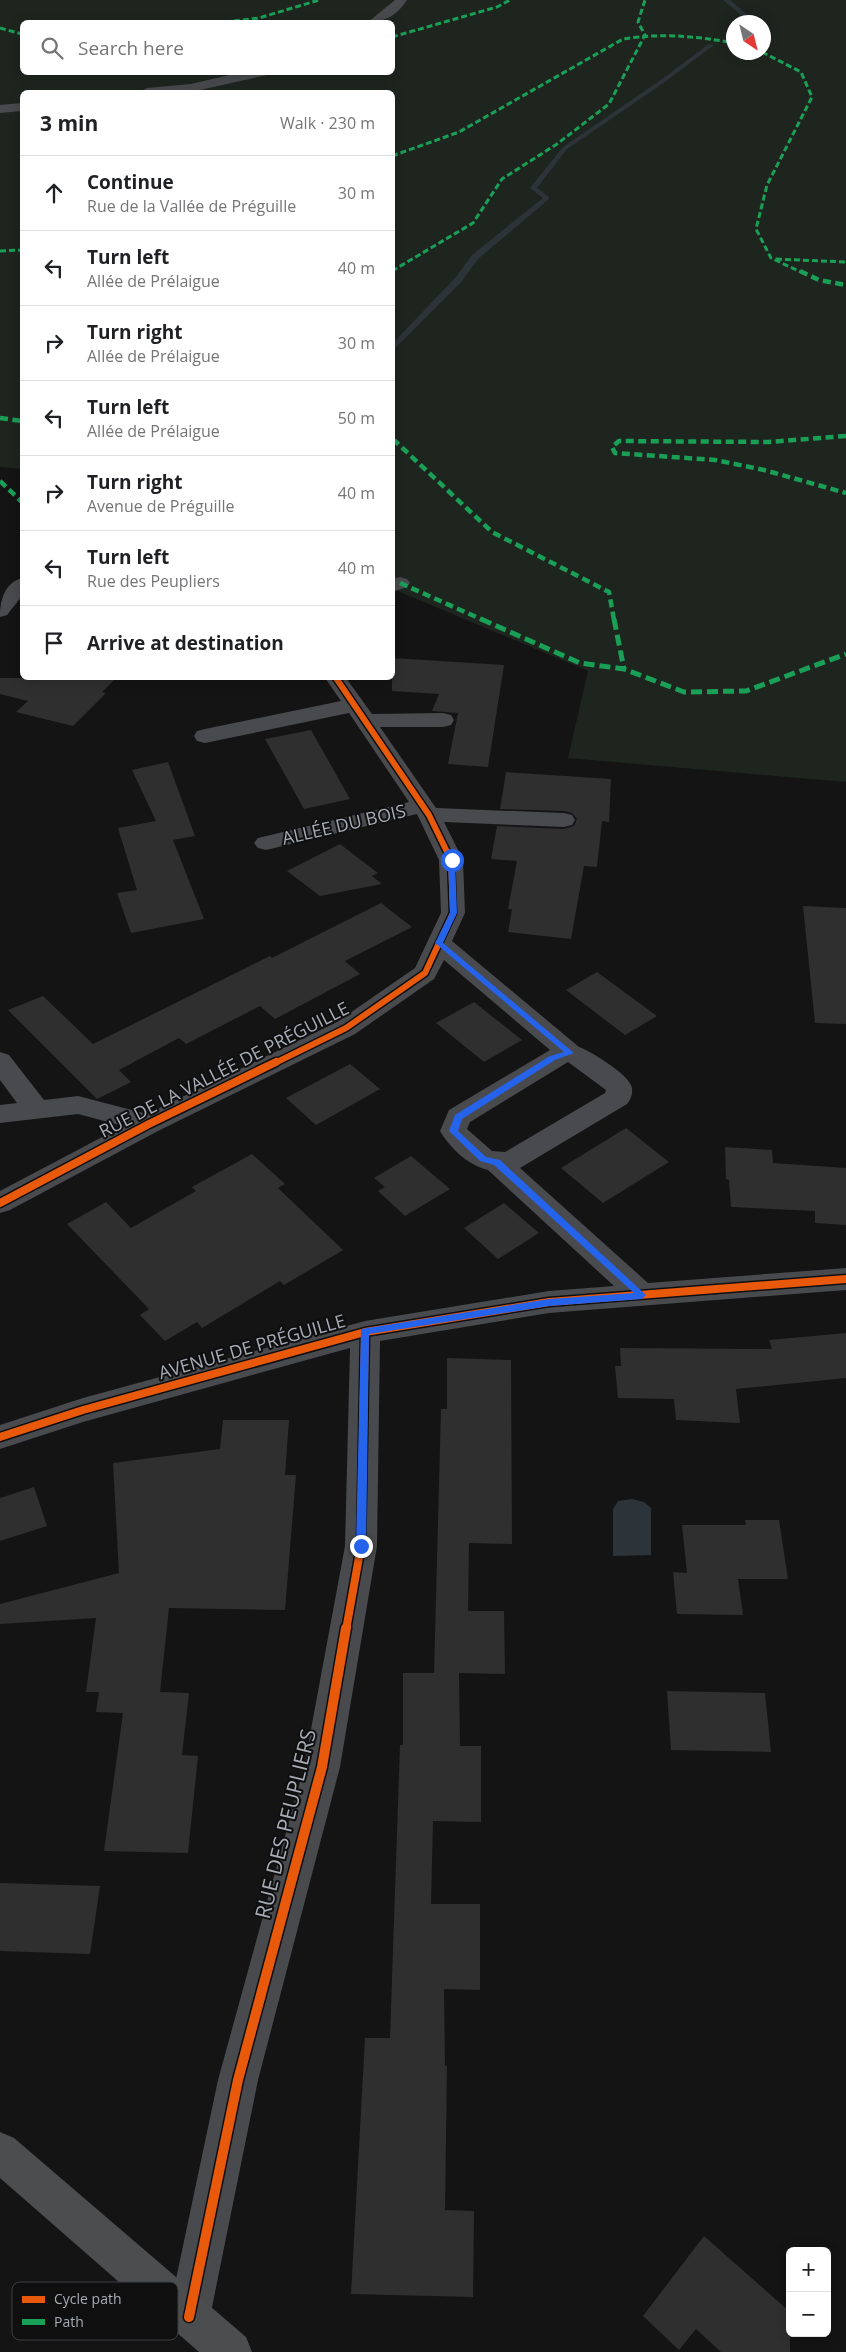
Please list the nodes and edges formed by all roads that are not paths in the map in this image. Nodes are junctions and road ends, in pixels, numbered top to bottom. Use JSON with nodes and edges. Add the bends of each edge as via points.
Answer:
{"nodes":[{"id":1,"x":401,"y":0,"type":"edge"},
{"id":2,"x":377,"y":20,"type":"edge"},
{"id":3,"x":249,"y":75,"type":"edge"},
{"id":4,"x":169,"y":90,"type":"edge"},
{"id":5,"x":20,"y":107,"type":"edge"},
{"id":6,"x":0,"y":109,"type":"edge"},
{"id":7,"x":20,"y":586,"type":"edge"},
{"id":8,"x":0,"y":611,"type":"edge"},
{"id":9,"x":337,"y":680,"type":"edge"},
{"id":10,"x":361,"y":713,"type":"junction"},
{"id":11,"x":442,"y":720,"type":"dead end"},
{"id":12,"x":205,"y":736,"type":"dead end"},
{"id":13,"x":426,"y":811,"type":"junction"},
{"id":14,"x":564,"y":820,"type":"dead end"},
{"id":15,"x":266,"y":843,"type":"dead end"},
{"id":16,"x":439,"y":943,"type":"junction"},
{"id":17,"x":570,"y":1053,"type":"junction"},
{"id":18,"x":0,"y":1061,"type":"edge"},
{"id":19,"x":37,"y":1110,"type":"junction"},
{"id":20,"x":0,"y":1114,"type":"edge"},
{"id":21,"x":149,"y":1124,"type":"junction"},
{"id":22,"x":497,"y":1162,"type":"junction"},
{"id":23,"x":0,"y":1203,"type":"edge"},
{"id":24,"x":846,"y":1279,"type":"edge"},
{"id":25,"x":642,"y":1295,"type":"junction"},
{"id":26,"x":364,"y":1332,"type":"junction"},
{"id":27,"x":0,"y":1436,"type":"edge"},
{"id":28,"x":0,"y":2152,"type":"edge"},
{"id":29,"x":150,"y":2282,"type":"edge"},
{"id":30,"x":178,"y":2306,"type":"edge"},
{"id":31,"x":189,"y":2316,"type":"junction"},
{"id":32,"x":231,"y":2352,"type":"edge"}],
"edges":[{"from":1,"to":2,"type":"street"},
{"from":3,"to":4,"type":"street"},
{"from":5,"to":6,"type":"street"},
{"from":7,"to":8,"type":"street"},
{"from":9,"to":10,"type":"street","name":"RUE DE LA VALLÉE DE PRÉGUILLE"},
{"from":10,"to":11,"type":"street"},
{"from":10,"to":12,"type":"street"},
{"from":10,"to":13,"type":"street","name":"RUE DE LA VALLÉE DE PRÉGUILLE"},
{"from":13,"to":14,"type":"street"},
{"from":13,"to":15,"type":"street","name":"ALLÉE DU BOIS"},
{"from":13,"to":16,"type":"street","name":"RUE DE LA VALLÉE DE PRÉGUILLE","via":[[452,860],[453,913]]},
{"from":16,"to":17,"type":"street"},
{"from":16,"to":21,"type":"street","name":"RUE DE LA VALLÉE DE PRÉGUILLE","via":[[424,973],[346,1028]]},
{"from":17,"to":22,"type":"street","via":[[553,1058],[458,1117],[453,1131],[483,1159]]},
{"from":17,"to":22,"type":"street","via":[[584,1059],[619,1087],[618,1098],[510,1161]]},
{"from":18,"to":19,"type":"street"},
{"from":19,"to":20,"type":"street"},
{"from":19,"to":21,"type":"street","via":[[78,1105]]},
{"from":21,"to":23,"type":"street","name":"RUE DE LA VALLÉE DE PRÉGUILLE"},
{"from":22,"to":25,"type":"street"},
{"from":24,"to":25,"type":"street","name":"AVENUE DE PRÉGUILLE"},
{"from":25,"to":26,"type":"street","name":"AVENUE DE PRÉGUILLE","via":[[549,1302]]},
{"from":26,"to":27,"type":"street","name":"AVENUE DE PRÉGUILLE"},
{"from":26,"to":31,"type":"street","name":"RUE DES PEUPLIERS","via":[[361,1546],[325,1748],[238,2080]]},
{"from":28,"to":29,"type":"main road"},
{"from":30,"to":31,"type":"main road"},
{"from":31,"to":32,"type":"main road"}]}
